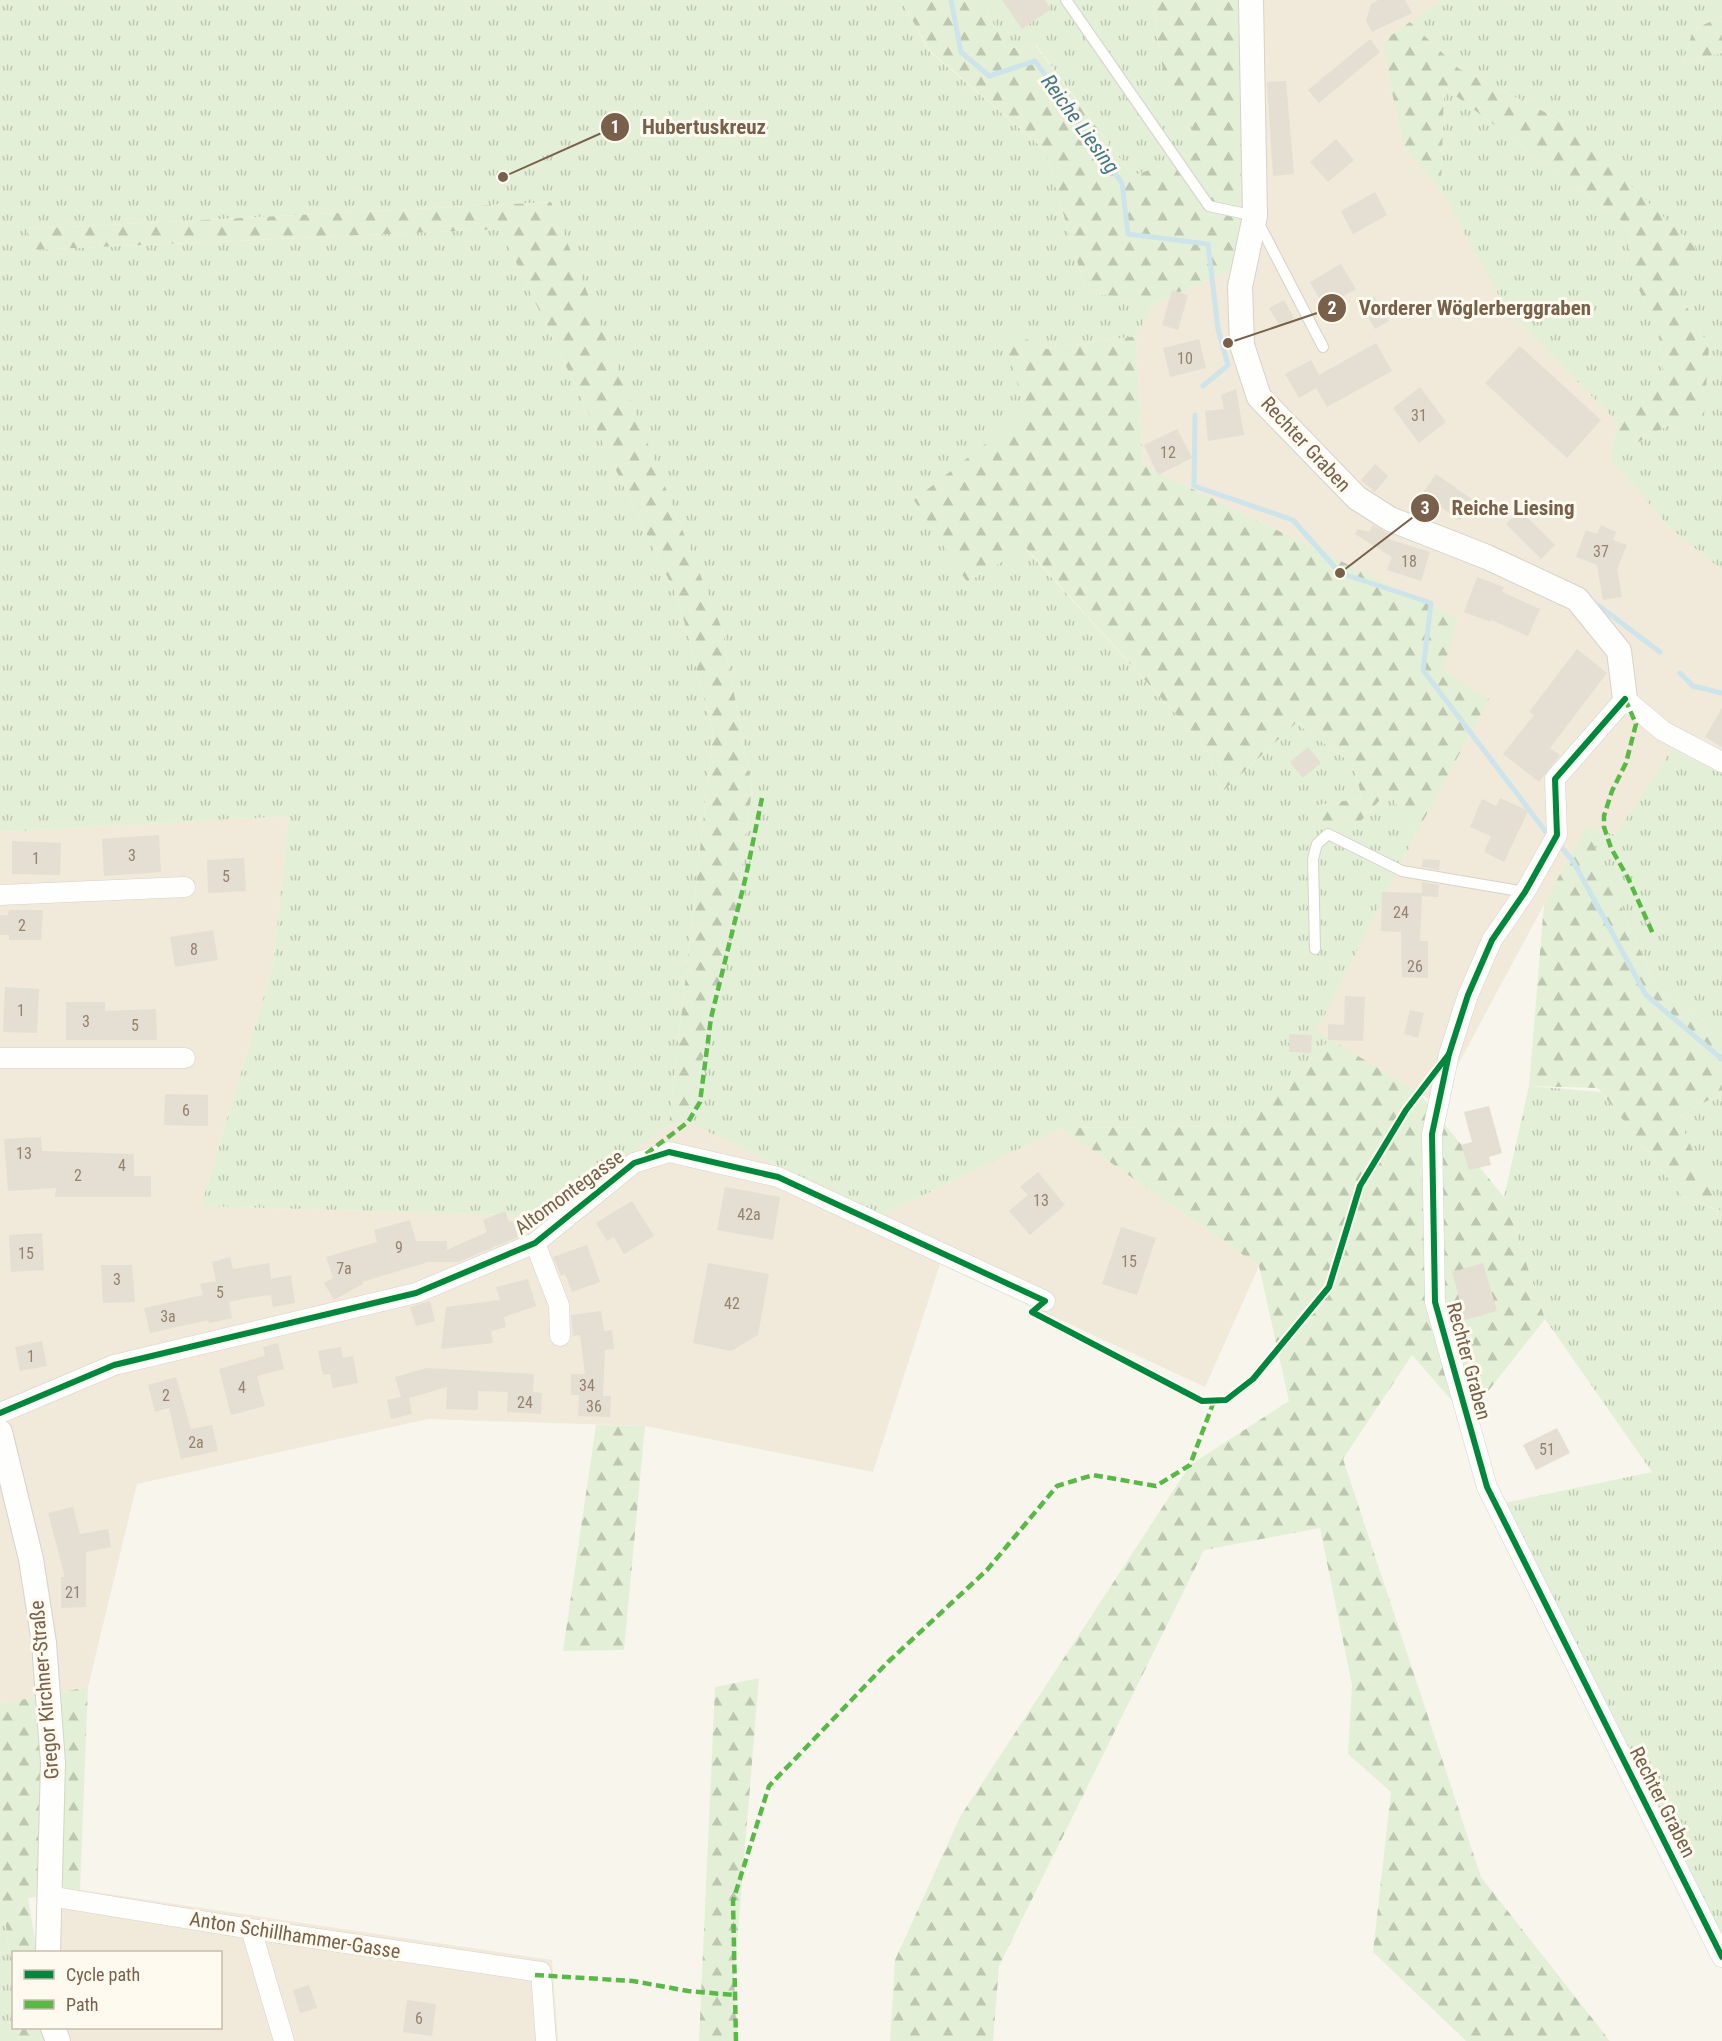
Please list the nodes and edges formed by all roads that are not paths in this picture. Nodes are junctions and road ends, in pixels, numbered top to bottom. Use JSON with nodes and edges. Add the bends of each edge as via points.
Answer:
{"nodes":[{"id":1,"x":1066,"y":0,"type":"edge"},
{"id":2,"x":1251,"y":0,"type":"edge"},
{"id":3,"x":1255,"y":216,"type":"junction"},
{"id":4,"x":1323,"y":347,"type":"dead end"},
{"id":5,"x":1625,"y":699,"type":"junction"},
{"id":6,"x":1722,"y":762,"type":"edge"},
{"id":7,"x":185,"y":887,"type":"dead end"},
{"id":8,"x":1525,"y":892,"type":"junction"},
{"id":9,"x":0,"y":895,"type":"edge"},
{"id":10,"x":1315,"y":949,"type":"dead end"},
{"id":11,"x":0,"y":1058,"type":"edge"},
{"id":12,"x":185,"y":1058,"type":"dead end"},
{"id":13,"x":535,"y":1243,"type":"junction"},
{"id":14,"x":1045,"y":1301,"type":"dead end"},
{"id":15,"x":560,"y":1336,"type":"dead end"},
{"id":16,"x":0,"y":1413,"type":"edge"},
{"id":17,"x":0,"y":1432,"type":"edge"},
{"id":18,"x":49,"y":1896,"type":"junction"},
{"id":19,"x":251,"y":1929,"type":"junction"},
{"id":20,"x":48,"y":1951,"type":"edge"},
{"id":21,"x":1722,"y":1957,"type":"edge"},
{"id":22,"x":284,"y":2041,"type":"edge"},
{"id":23,"x":546,"y":2041,"type":"edge"}],
"edges":[{"from":1,"to":3,"type":"lane","via":[[1209,206]]},
{"from":2,"to":3,"type":"street","name":"Rechter Graben"},
{"from":3,"to":4,"type":"lane"},
{"from":3,"to":5,"type":"street","name":"Rechter Graben","via":[[1240,299],[1242,345],[1259,397],[1357,498],[1390,519],[1487,557],[1577,599],[1619,651]]},
{"from":5,"to":6,"type":"street","via":[[1663,731]]},
{"from":5,"to":8,"type":"street","name":"Rechter Graben","via":[[1555,779],[1557,835]]},
{"from":7,"to":9,"type":"street"},
{"from":8,"to":10,"type":"lane","via":[[1402,871],[1328,834],[1317,844],[1313,859]]},
{"from":8,"to":21,"type":"street","name":"Rechter Graben","via":[[1492,940],[1468,995],[1449,1054],[1432,1134],[1435,1302],[1487,1487]]},
{"from":11,"to":12,"type":"street"},
{"from":13,"to":14,"type":"street","name":"Altomontegasse","via":[[634,1163],[669,1152],[778,1177]]},
{"from":13,"to":15,"type":"street","via":[[559,1305]]},
{"from":13,"to":16,"type":"street","name":"Altomontegasse","via":[[416,1293],[114,1365]]},
{"from":17,"to":18,"type":"street","name":"Gregor Kirchner-Straße","via":[[31,1559],[44,1643],[53,1763]]},
{"from":18,"to":19,"type":"street","name":"Anton Schillhammer-Gasse"},
{"from":18,"to":20,"type":"street","name":"Gregor Kirchner-Straße"},
{"from":19,"to":22,"type":"street"},
{"from":19,"to":23,"type":"street","name":"Anton Schillhammer-Gasse","via":[[541,1972]]}]}
